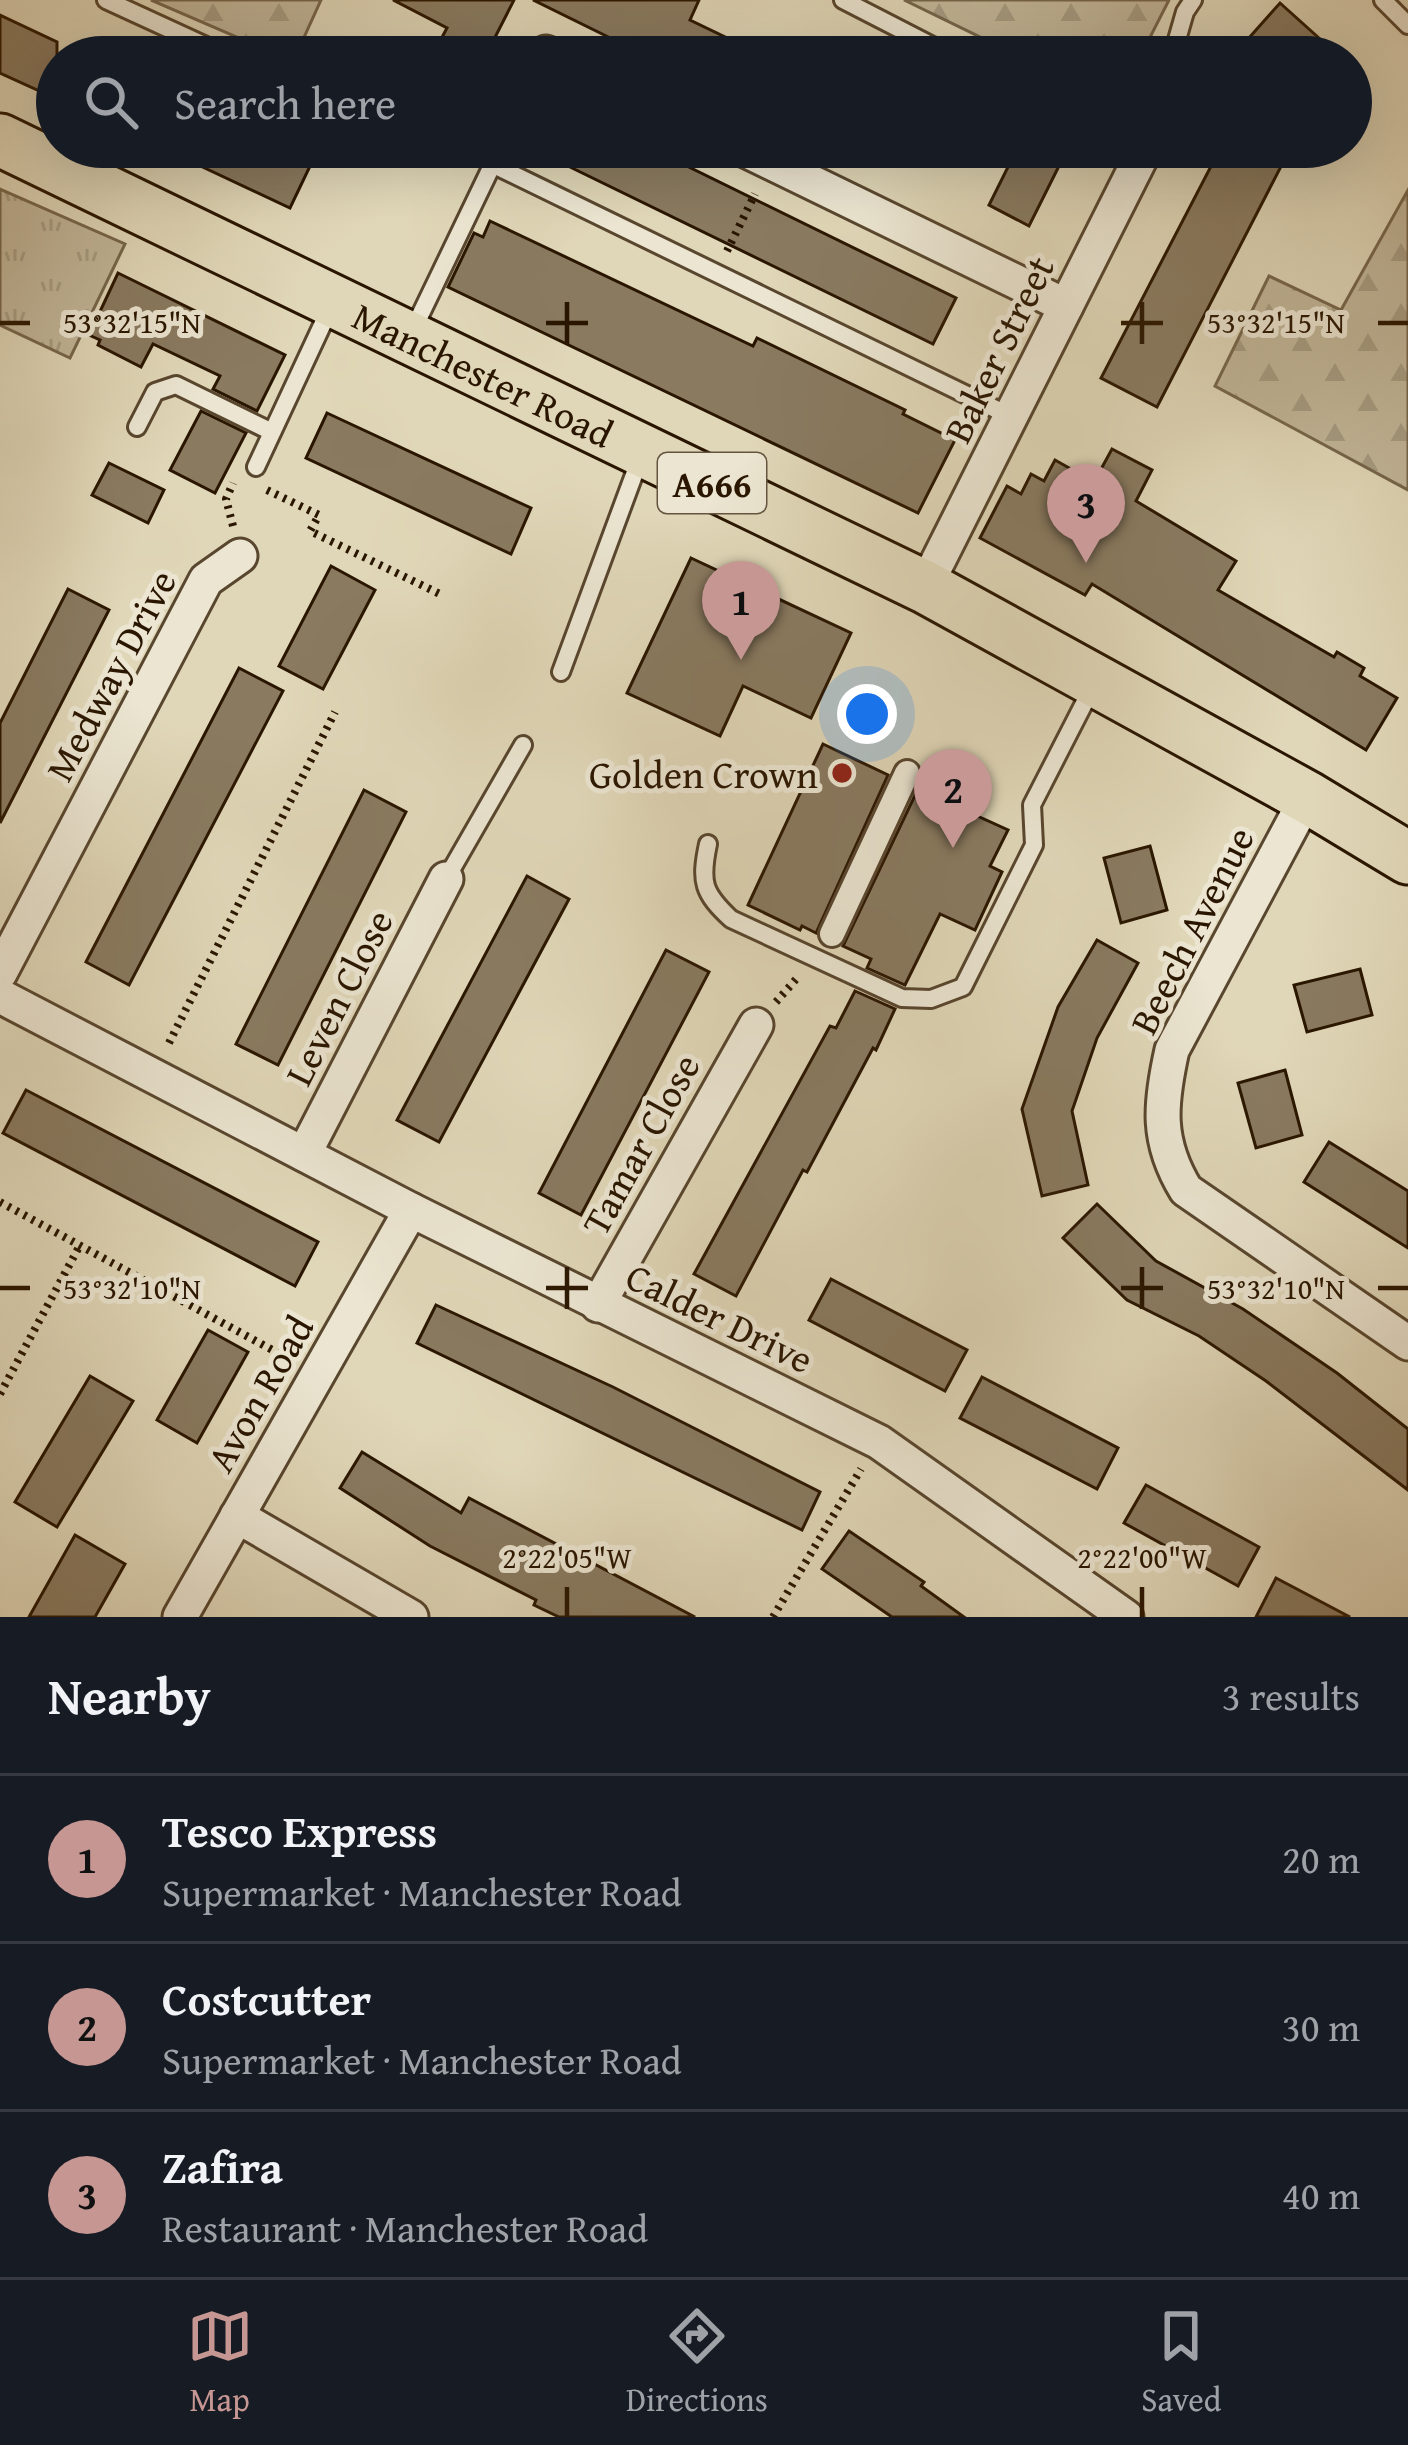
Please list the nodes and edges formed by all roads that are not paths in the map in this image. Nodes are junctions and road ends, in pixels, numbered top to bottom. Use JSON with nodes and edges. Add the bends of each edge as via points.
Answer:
{"nodes":[{"id":1,"x":106,"y":0,"type":"edge"},
{"id":2,"x":843,"y":0,"type":"edge"},
{"id":3,"x":1193,"y":0,"type":"edge"},
{"id":4,"x":1383,"y":0,"type":"edge"},
{"id":5,"x":1408,"y":25,"type":"edge"},
{"id":6,"x":184,"y":36,"type":"edge"},
{"id":7,"x":913,"y":36,"type":"edge"},
{"id":8,"x":1178,"y":36,"type":"edge"},
{"id":9,"x":0,"y":140,"type":"edge"},
{"id":10,"x":36,"y":157,"type":"edge"},
{"id":11,"x":59,"y":168,"type":"edge"},
{"id":12,"x":490,"y":168,"type":"edge"},
{"id":13,"x":518,"y":168,"type":"edge"},
{"id":14,"x":782,"y":168,"type":"edge"},
{"id":15,"x":1131,"y":168,"type":"edge"},
{"id":16,"x":334,"y":298,"type":"junction"},
{"id":17,"x":1066,"y":306,"type":"junction"},
{"id":18,"x":410,"y":337,"type":"junction"},
{"id":19,"x":1012,"y":417,"type":"junction"},
{"id":20,"x":137,"y":427,"type":"dead end"},
{"id":21,"x":272,"y":432,"type":"junction"},
{"id":22,"x":644,"y":450,"type":"junction"},
{"id":23,"x":256,"y":467,"type":"road end"},
{"id":24,"x":240,"y":556,"type":"road end"},
{"id":25,"x":925,"y":587,"type":"junction"},
{"id":26,"x":561,"y":672,"type":"dead end"},
{"id":27,"x":1096,"y":680,"type":"junction"},
{"id":28,"x":523,"y":746,"type":"dead end"},
{"id":29,"x":907,"y":772,"type":"dead end"},
{"id":30,"x":1307,"y":797,"type":"junction"},
{"id":31,"x":708,"y":844,"type":"dead end"},
{"id":32,"x":1408,"y":858,"type":"edge"},
{"id":33,"x":446,"y":879,"type":"joint"},
{"id":34,"x":832,"y":934,"type":"dead end"},
{"id":35,"x":1,"y":973,"type":"edge"},
{"id":36,"x":756,"y":1025,"type":"dead end"},
{"id":37,"x":304,"y":1154,"type":"junction"},
{"id":38,"x":411,"y":1210,"type":"junction"},
{"id":39,"x":598,"y":1305,"type":"junction"},
{"id":40,"x":1408,"y":1343,"type":"edge"},
{"id":41,"x":237,"y":1516,"type":"junction"},
{"id":42,"x":180,"y":1617,"type":"edge"},
{"id":43,"x":411,"y":1617,"type":"edge"},
{"id":44,"x":1126,"y":1617,"type":"edge"}],
"edges":[{"from":1,"to":6,"type":"lane"},
{"from":2,"to":7,"type":"lane"},
{"from":3,"to":8,"type":"lane"},
{"from":4,"to":5,"type":"lane"},
{"from":9,"to":10,"type":"main road","name":"Manchester Road","number":"A666"},
{"from":11,"to":16,"type":"main road","name":"Manchester Road","number":"A666"},
{"from":12,"to":18,"type":"lane"},
{"from":13,"to":19,"type":"lane"},
{"from":14,"to":17,"type":"street"},
{"from":15,"to":17,"type":"street","name":"Baker Street"},
{"from":16,"to":18,"type":"main road","name":"Manchester Road","number":"A666"},
{"from":16,"to":21,"type":"lane"},
{"from":17,"to":19,"type":"street","name":"Baker Street"},
{"from":18,"to":22,"type":"main road","name":"Manchester Road","number":"A666"},
{"from":19,"to":25,"type":"street","name":"Baker Street"},
{"from":20,"to":21,"type":"lane","via":[[155,392],[176,386]]},
{"from":21,"to":23,"type":"lane"},
{"from":22,"to":25,"type":"main road","name":"Manchester Road","number":"A666"},
{"from":22,"to":26,"type":"lane"},
{"from":24,"to":35,"type":"street","name":"Medway Drive","via":[[206,580]]},
{"from":25,"to":27,"type":"main road","name":"Manchester Road","number":"A666"},
{"from":27,"to":30,"type":"main road","name":"Manchester Road","number":"A666"},
{"from":27,"to":31,"type":"lane","via":[[1032,805],[1034,845],[963,987],[932,999],[902,998],[731,919],[708,898]]},
{"from":28,"to":33,"type":"lane"},
{"from":29,"to":34,"type":"street"},
{"from":30,"to":32,"type":"main road","name":"Manchester Road","number":"A666"},
{"from":30,"to":40,"type":"street","name":"Beech Avenue","via":[[1172,1050],[1162,1127],[1186,1190]]},
{"from":33,"to":37,"type":"street","name":"Leven Close"},
{"from":35,"to":37,"type":"street","name":"Calder Drive","via":[[153,1076]]},
{"from":36,"to":39,"type":"street","name":"Tamar Close"},
{"from":37,"to":38,"type":"street","name":"Calder Drive"},
{"from":38,"to":39,"type":"street","name":"Calder Drive"},
{"from":38,"to":41,"type":"street","name":"Avon Road"},
{"from":39,"to":44,"type":"street","name":"Calder Drive","via":[[879,1442]]},
{"from":41,"to":42,"type":"street","name":"Avon Road"},
{"from":41,"to":43,"type":"street"}]}
